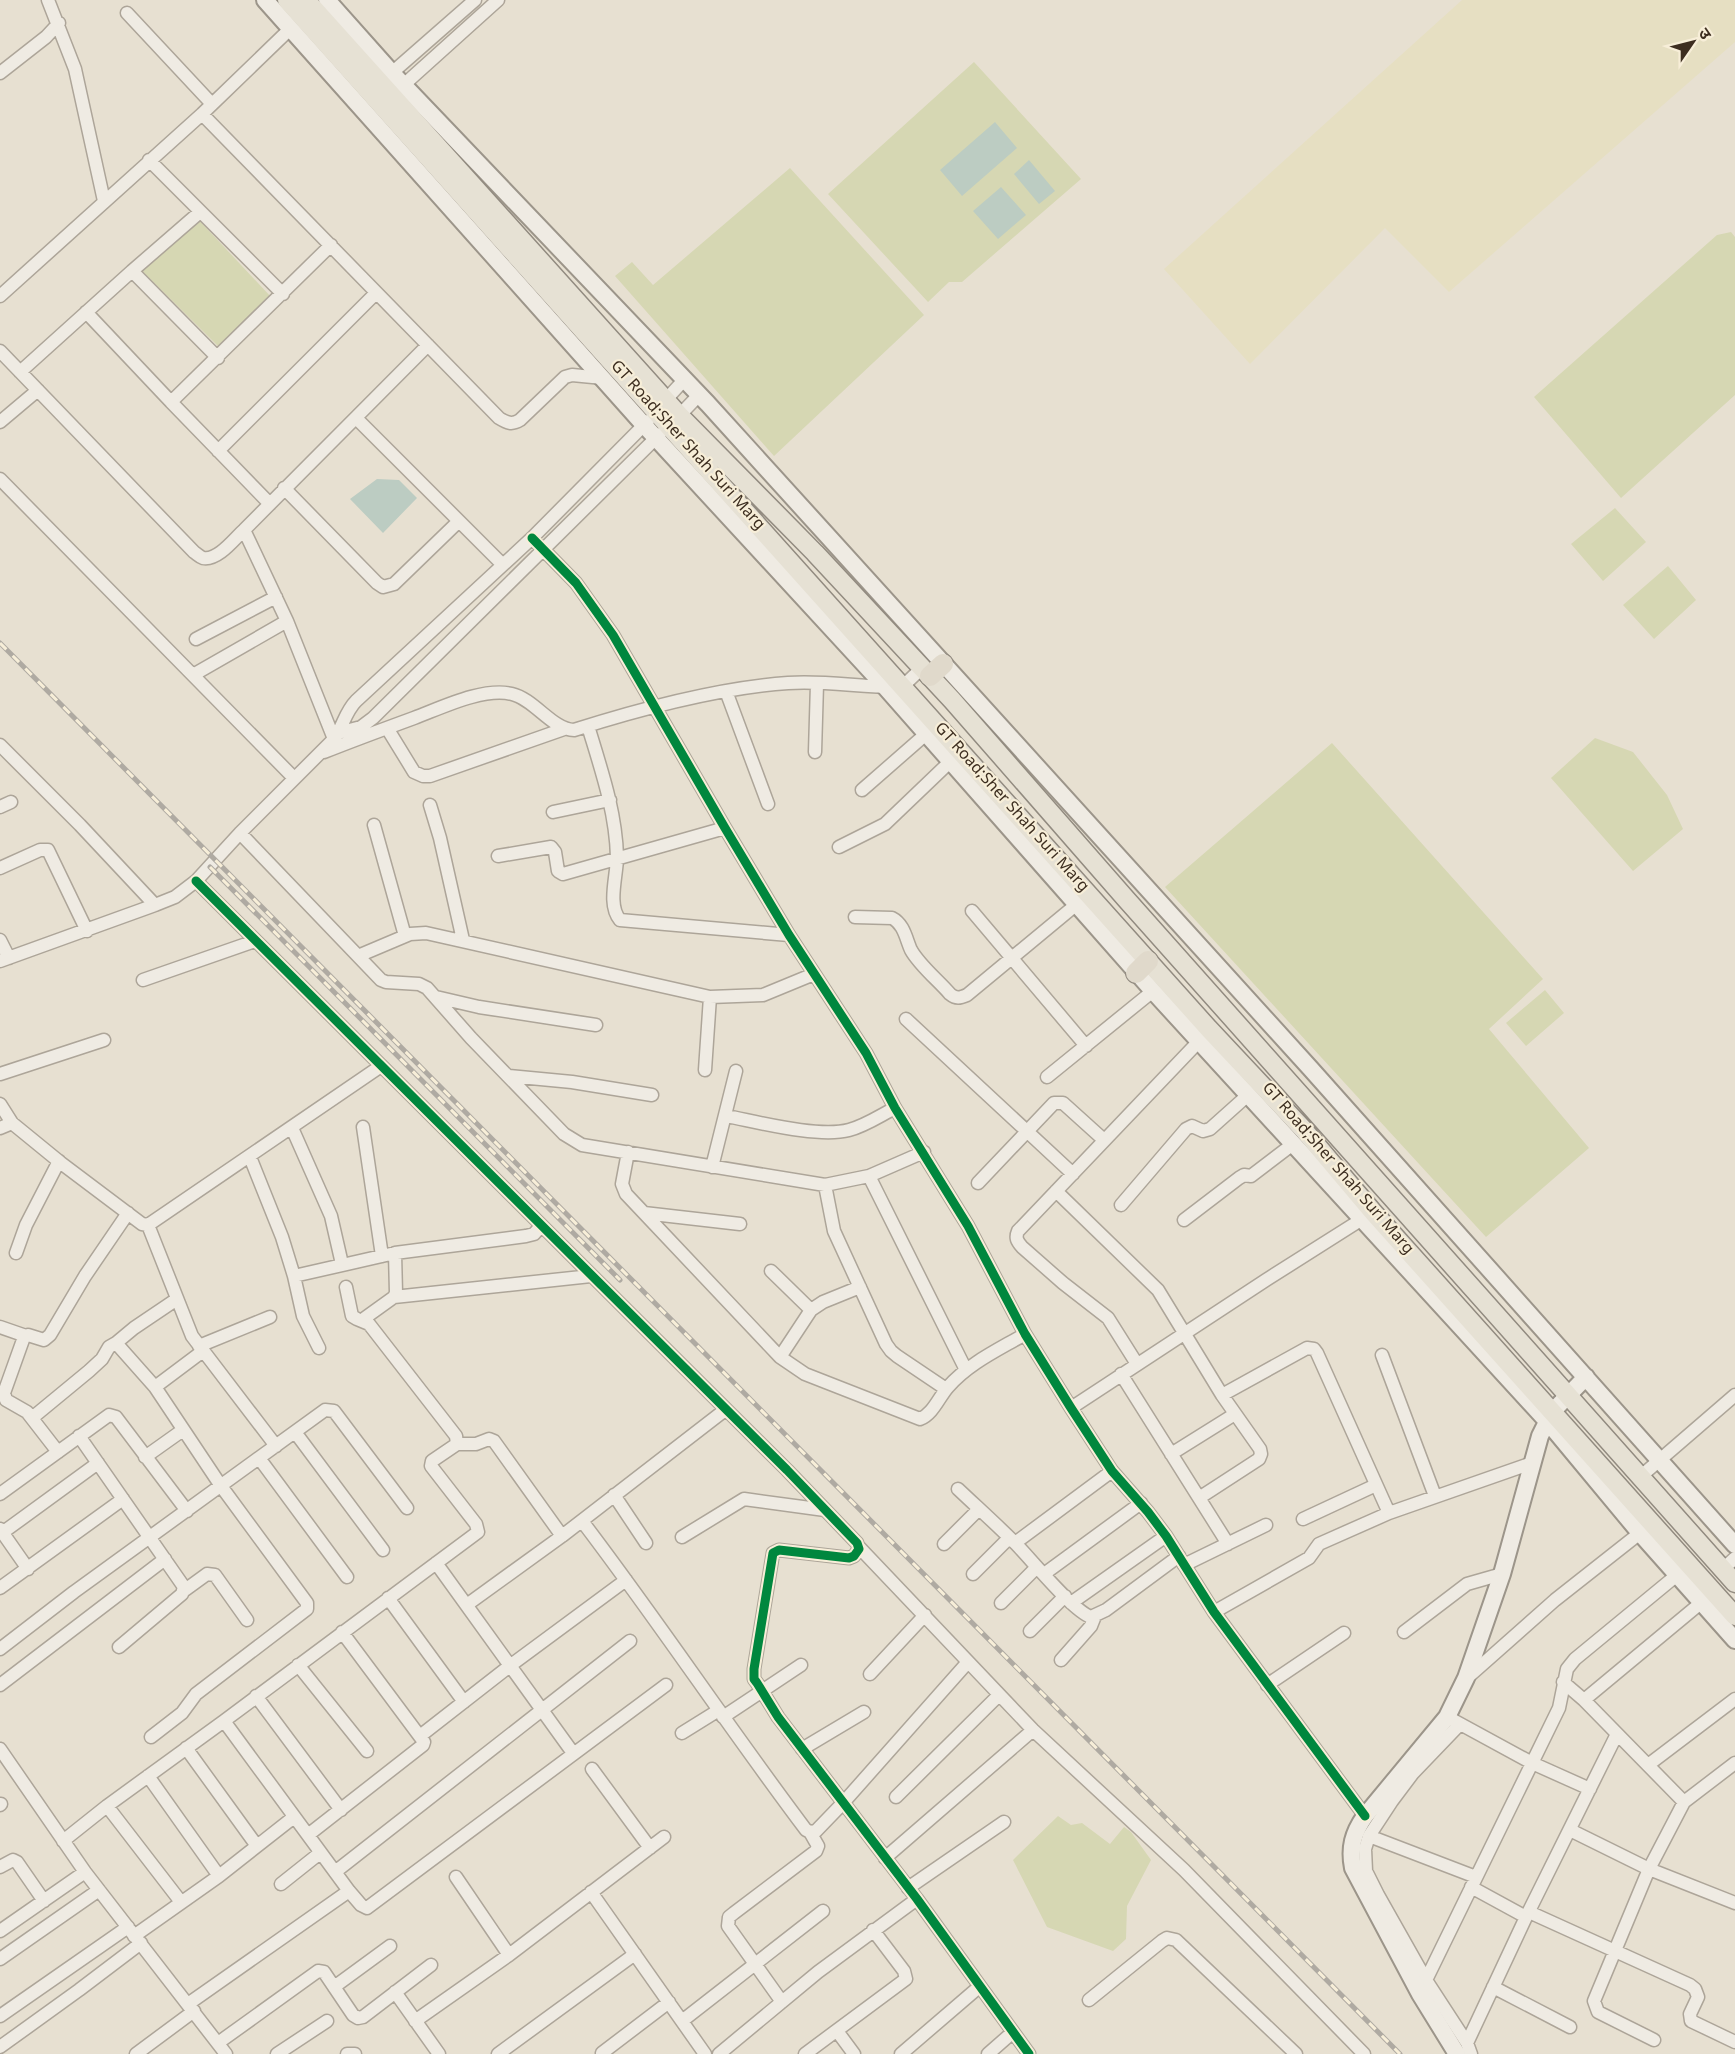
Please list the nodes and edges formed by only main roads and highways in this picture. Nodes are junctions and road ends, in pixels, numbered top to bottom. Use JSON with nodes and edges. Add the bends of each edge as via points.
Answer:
{"nodes":[{"id":1,"x":265,"y":0,"type":"edge"},
{"id":2,"x":287,"y":0,"type":"edge"},
{"id":3,"x":306,"y":0,"type":"edge"},
{"id":4,"x":327,"y":0,"type":"edge"},
{"id":5,"x":386,"y":88,"type":"junction"},
{"id":6,"x":655,"y":412,"type":"junction"},
{"id":7,"x":668,"y":426,"type":"junction"},
{"id":8,"x":932,"y":670,"type":"junction"},
{"id":9,"x":894,"y":687,"type":"junction"},
{"id":10,"x":955,"y":757,"type":"junction"},
{"id":11,"x":1142,"y":967,"type":"junction"},
{"id":12,"x":1204,"y":1035,"type":"junction"},
{"id":13,"x":1367,"y":1216,"type":"junction"},
{"id":14,"x":1586,"y":1377,"type":"junction"},
{"id":15,"x":1567,"y":1396,"type":"junction"},
{"id":16,"x":1549,"y":1417,"type":"junction"},
{"id":17,"x":1735,"y":1545,"type":"edge"},
{"id":18,"x":1731,"y":1570,"type":"edge"},
{"id":19,"x":1735,"y":1616,"type":"edge"},
{"id":20,"x":1735,"y":1640,"type":"edge"},
{"id":21,"x":1465,"y":2050,"type":"edge"}],
"edges":[{"from":1,"to":6,"type":"main road","via":[[603,378]]},
{"from":2,"to":5,"type":"main road","name":"GT Road;Sher Shah Suri Marg"},
{"from":3,"to":5,"type":"main road","name":"GT Road;Sher Shah Suri Marg"},
{"from":4,"to":5,"type":"main road"},
{"from":5,"to":6,"type":"main road","name":"GT Road;Sher Shah Suri Marg"},
{"from":5,"to":8,"type":"main road","via":[[699,395]]},
{"from":6,"to":7,"type":"main road","name":"GT Road;Sher Shah Suri Marg"},
{"from":7,"to":8,"type":"main road","name":"GT Road;Sher Shah Suri Marg","via":[[815,553]]},
{"from":7,"to":9,"type":"main road","name":"GT Road;Sher Shah Suri Marg"},
{"from":8,"to":14,"type":"main road","via":[[1310,1068]]},
{"from":8,"to":15,"type":"main road","name":"GT Road;Sher Shah Suri Marg"},
{"from":9,"to":10,"type":"main road","name":"GT Road;Sher Shah Suri Marg"},
{"from":9,"to":10,"type":"main road","via":[[927,734]]},
{"from":10,"to":11,"type":"main road","name":"GT Road;Sher Shah Suri Marg"},
{"from":11,"to":12,"type":"main road","name":"GT Road;Sher Shah Suri Marg"},
{"from":11,"to":12,"type":"main road","via":[[1153,991]]},
{"from":12,"to":13,"type":"main road","via":[[1248,1095]]},
{"from":12,"to":13,"type":"main road","name":"GT Road;Sher Shah Suri Marg","via":[[1296,1121]]},
{"from":13,"to":16,"type":"main road","name":"GT Road;Sher Shah Suri Marg"},
{"from":14,"to":15,"type":"main road"},
{"from":14,"to":17,"type":"main road"},
{"from":15,"to":16,"type":"main road"},
{"from":15,"to":18,"type":"main road","name":"GT Road;Sher Shah Suri Marg"},
{"from":16,"to":19,"type":"main road","name":"GT Road;Sher Shah Suri Marg"},
{"from":16,"to":20,"type":"main road","via":[[1640,1533]]},
{"from":16,"to":21,"type":"main road","via":[[1453,1720],[1365,1816],[1355,1830],[1351,1848],[1353,1868],[1420,1994]]}]}
